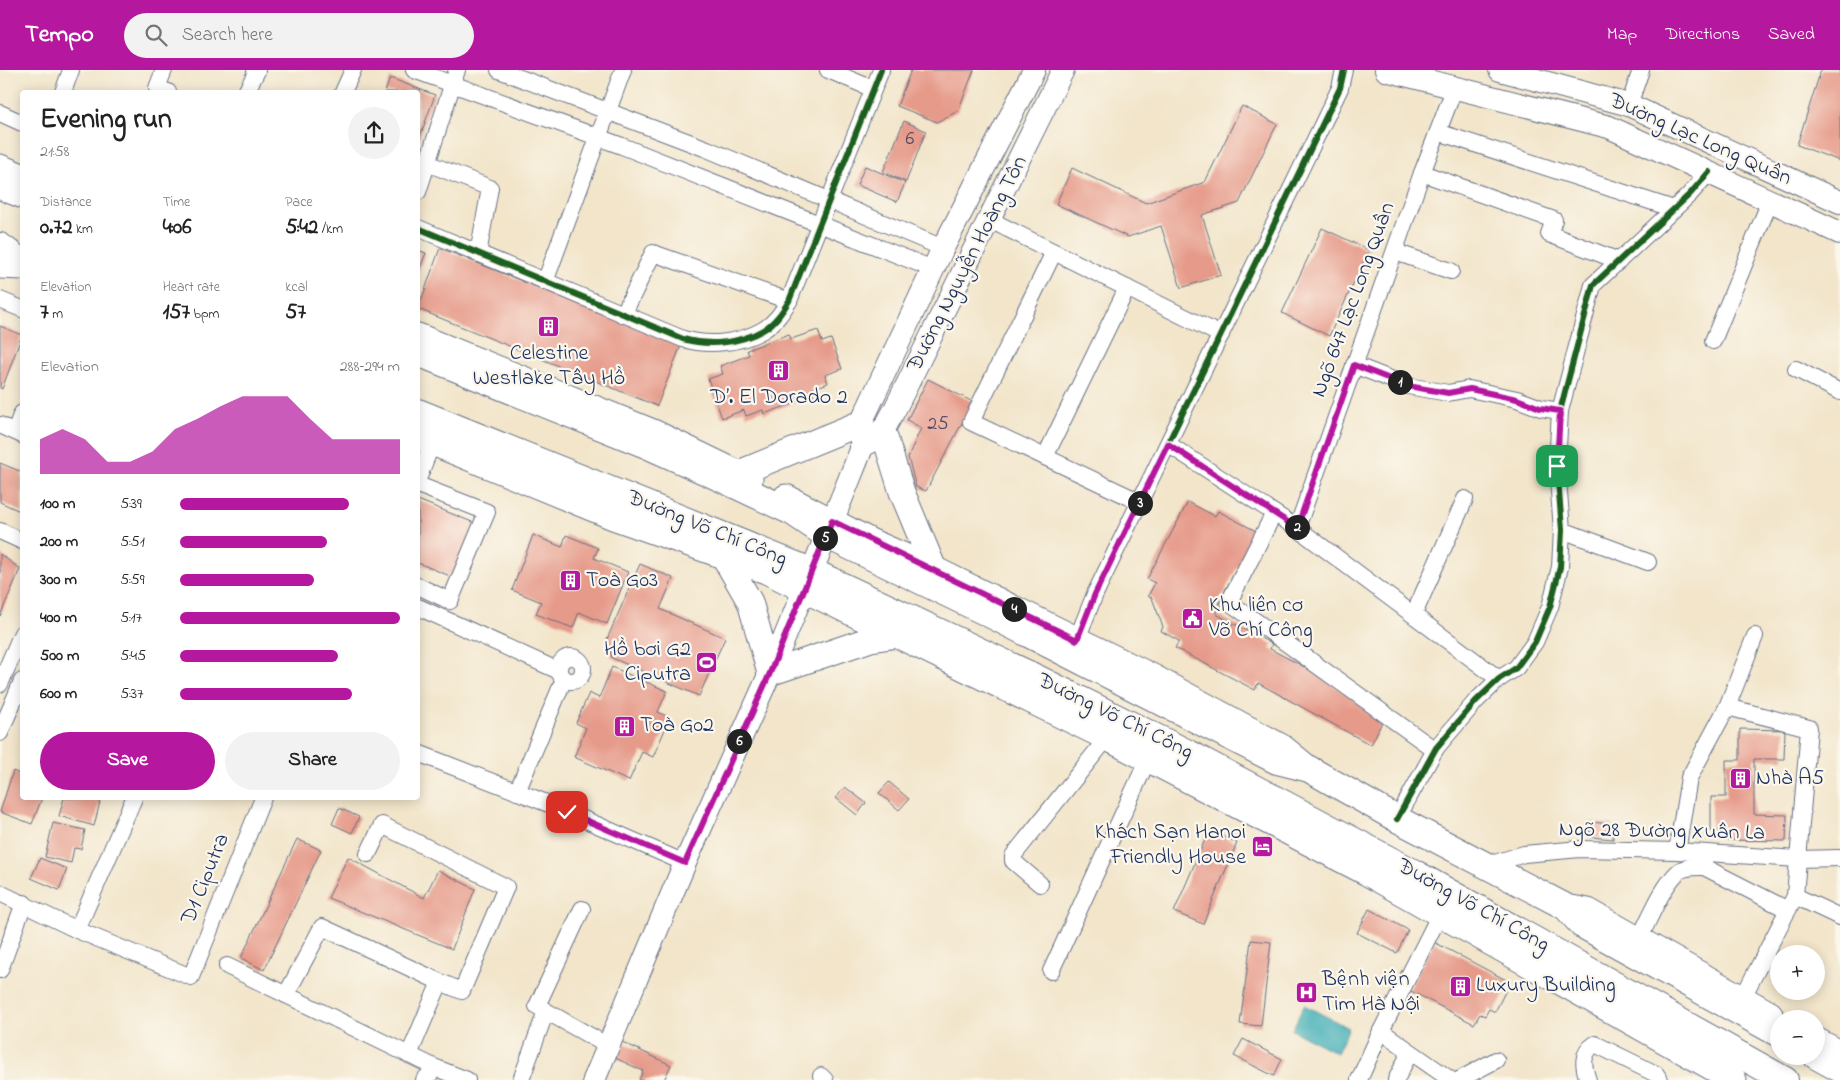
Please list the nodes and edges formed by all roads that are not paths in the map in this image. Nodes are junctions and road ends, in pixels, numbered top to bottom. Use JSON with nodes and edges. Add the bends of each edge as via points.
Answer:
{"nodes":[{"id":1,"x":70,"y":70,"type":"edge"},
{"id":2,"x":164,"y":70,"type":"edge"},
{"id":3,"x":256,"y":70,"type":"edge"},
{"id":4,"x":353,"y":70,"type":"edge"},
{"id":5,"x":414,"y":70,"type":"edge"},
{"id":6,"x":499,"y":70,"type":"edge"},
{"id":7,"x":623,"y":70,"type":"edge"},
{"id":8,"x":828,"y":70,"type":"edge"},
{"id":9,"x":881,"y":70,"type":"edge"},
{"id":10,"x":1034,"y":70,"type":"edge"},
{"id":11,"x":1063,"y":70,"type":"edge"},
{"id":12,"x":1344,"y":70,"type":"edge"},
{"id":13,"x":1386,"y":70,"type":"edge"},
{"id":14,"x":1500,"y":70,"type":"edge"},
{"id":15,"x":1641,"y":70,"type":"edge"},
{"id":16,"x":455,"y":77,"type":"edge"},
{"id":17,"x":1455,"y":87,"type":"junction"},
{"id":18,"x":874,"y":89,"type":"junction"},
{"id":19,"x":64,"y":90,"type":"edge"},
{"id":20,"x":162,"y":90,"type":"edge"},
{"id":21,"x":247,"y":90,"type":"edge"},
{"id":22,"x":345,"y":90,"type":"edge"},
{"id":23,"x":1629,"y":104,"type":"junction"},
{"id":24,"x":608,"y":112,"type":"junction"},
{"id":25,"x":0,"y":113,"type":"edge"},
{"id":26,"x":20,"y":122,"type":"edge"},
{"id":27,"x":1438,"y":132,"type":"junction"},
{"id":28,"x":598,"y":138,"type":"junction"},
{"id":29,"x":427,"y":163,"type":"junction"},
{"id":30,"x":0,"y":167,"type":"edge"},
{"id":31,"x":1709,"y":172,"type":"junction"},
{"id":32,"x":1422,"y":173,"type":"junction"},
{"id":33,"x":20,"y":175,"type":"edge"},
{"id":34,"x":0,"y":186,"type":"edge"},
{"id":35,"x":420,"y":186,"type":"edge"},
{"id":36,"x":20,"y":194,"type":"edge"},
{"id":37,"x":828,"y":200,"type":"junction"},
{"id":38,"x":1770,"y":201,"type":"junction"},
{"id":39,"x":1840,"y":202,"type":"edge"},
{"id":40,"x":1674,"y":209,"type":"junction"},
{"id":41,"x":988,"y":219,"type":"junction"},
{"id":42,"x":820,"y":222,"type":"junction"},
{"id":43,"x":420,"y":229,"type":"edge"},
{"id":44,"x":1840,"y":233,"type":"edge"},
{"id":45,"x":0,"y":246,"type":"edge"},
{"id":46,"x":943,"y":248,"type":"junction"},
{"id":47,"x":1054,"y":252,"type":"junction"},
{"id":48,"x":1395,"y":252,"type":"junction"},
{"id":49,"x":478,"y":254,"type":"junction"},
{"id":50,"x":20,"y":261,"type":"edge"},
{"id":51,"x":1619,"y":261,"type":"junction"},
{"id":52,"x":0,"y":266,"type":"edge"},
{"id":53,"x":20,"y":267,"type":"edge"},
{"id":54,"x":933,"y":269,"type":"junction"},
{"id":55,"x":1451,"y":271,"type":"dead end"},
{"id":56,"x":545,"y":282,"type":"junction"},
{"id":57,"x":1127,"y":288,"type":"junction"},
{"id":58,"x":0,"y":300,"type":"edge"},
{"id":59,"x":789,"y":301,"type":"junction"},
{"id":60,"x":20,"y":308,"type":"edge"},
{"id":61,"x":623,"y":314,"type":"junction"},
{"id":62,"x":1221,"y":335,"type":"junction"},
{"id":63,"x":420,"y":337,"type":"edge"},
{"id":64,"x":1713,"y":341,"type":"dead end"},
{"id":65,"x":420,"y":354,"type":"edge"},
{"id":66,"x":1354,"y":365,"type":"junction"},
{"id":67,"x":1796,"y":369,"type":"dead end"},
{"id":68,"x":1840,"y":392,"type":"edge"},
{"id":69,"x":1560,"y":411,"type":"junction"},
{"id":70,"x":420,"y":413,"type":"edge"},
{"id":71,"x":20,"y":416,"type":"edge"},
{"id":72,"x":872,"y":427,"type":"junction"},
{"id":73,"x":12,"y":430,"type":"edge"},
{"id":74,"x":425,"y":440,"type":"edge"},
{"id":75,"x":1168,"y":444,"type":"junction"},
{"id":76,"x":1045,"y":457,"type":"junction"},
{"id":77,"x":420,"y":468,"type":"edge"},
{"id":78,"x":739,"y":473,"type":"junction"},
{"id":79,"x":420,"y":486,"type":"edge"},
{"id":80,"x":1465,"y":498,"type":"dead end"},
{"id":81,"x":1140,"y":502,"type":"junction"},
{"id":82,"x":786,"y":504,"type":"junction"},
{"id":83,"x":1274,"y":513,"type":"junction"},
{"id":84,"x":829,"y":528,"type":"junction"},
{"id":85,"x":1297,"y":528,"type":"junction"},
{"id":86,"x":1562,"y":530,"type":"junction"},
{"id":87,"x":0,"y":531,"type":"edge"},
{"id":88,"x":20,"y":540,"type":"edge"},
{"id":89,"x":872,"y":542,"type":"joint"},
{"id":90,"x":723,"y":555,"type":"junction"},
{"id":91,"x":1648,"y":562,"type":"dead end"},
{"id":92,"x":934,"y":569,"type":"junction"},
{"id":93,"x":766,"y":570,"type":"joint"},
{"id":94,"x":807,"y":580,"type":"junction"},
{"id":95,"x":420,"y":587,"type":"edge"},
{"id":96,"x":860,"y":593,"type":"junction"},
{"id":97,"x":420,"y":608,"type":"edge"},
{"id":98,"x":1414,"y":614,"type":"junction"},
{"id":99,"x":866,"y":620,"type":"junction"},
{"id":100,"x":898,"y":636,"type":"junction"},
{"id":101,"x":1754,"y":636,"type":"dead end"},
{"id":102,"x":20,"y":638,"type":"edge"},
{"id":103,"x":1077,"y":640,"type":"junction"},
{"id":104,"x":770,"y":673,"type":"junction"},
{"id":105,"x":1499,"y":679,"type":"junction"},
{"id":106,"x":0,"y":684,"type":"edge"},
{"id":107,"x":20,"y":686,"type":"edge"},
{"id":108,"x":1727,"y":707,"type":"junction"},
{"id":109,"x":0,"y":733,"type":"edge"},
{"id":110,"x":1107,"y":738,"type":"junction"},
{"id":111,"x":1435,"y":750,"type":"junction"},
{"id":112,"x":420,"y":754,"type":"edge"},
{"id":113,"x":1148,"y":759,"type":"junction"},
{"id":114,"x":1309,"y":769,"type":"junction"},
{"id":115,"x":517,"y":792,"type":"junction"},
{"id":116,"x":133,"y":800,"type":"edge"},
{"id":117,"x":262,"y":800,"type":"edge"},
{"id":118,"x":1397,"y":819,"type":"junction"},
{"id":119,"x":1677,"y":851,"type":"junction"},
{"id":120,"x":368,"y":854,"type":"dead end"},
{"id":121,"x":1840,"y":858,"type":"edge"},
{"id":122,"x":1797,"y":859,"type":"junction"},
{"id":123,"x":685,"y":863,"type":"junction"},
{"id":124,"x":1485,"y":866,"type":"junction"},
{"id":125,"x":1040,"y":884,"type":"dead end"},
{"id":126,"x":0,"y":893,"type":"edge"},
{"id":127,"x":24,"y":903,"type":"junction"},
{"id":128,"x":1791,"y":903,"type":"junction"},
{"id":129,"x":1566,"y":907,"type":"junction"},
{"id":130,"x":582,"y":909,"type":"dead end"},
{"id":131,"x":1440,"y":914,"type":"junction"},
{"id":132,"x":1840,"y":917,"type":"edge"},
{"id":133,"x":77,"y":930,"type":"junction"},
{"id":134,"x":1639,"y":939,"type":"junction"},
{"id":135,"x":227,"y":966,"type":"dead end"},
{"id":136,"x":0,"y":970,"type":"edge"},
{"id":137,"x":1051,"y":971,"type":"dead end"},
{"id":138,"x":440,"y":982,"type":"junction"},
{"id":139,"x":286,"y":995,"type":"junction"},
{"id":140,"x":1742,"y":999,"type":"junction"},
{"id":141,"x":546,"y":1012,"type":"junction"},
{"id":142,"x":1770,"y":1014,"type":"edge"},
{"id":143,"x":1770,"y":1029,"type":"edge"},
{"id":144,"x":1381,"y":1031,"type":"junction"},
{"id":145,"x":1825,"y":1045,"type":"edge"},
{"id":146,"x":608,"y":1046,"type":"junction"},
{"id":147,"x":1410,"y":1052,"type":"junction"},
{"id":148,"x":1840,"y":1053,"type":"edge"},
{"id":149,"x":409,"y":1054,"type":"junction"},
{"id":150,"x":1496,"y":1060,"type":"dead end"},
{"id":151,"x":1825,"y":1061,"type":"edge"},
{"id":152,"x":436,"y":1068,"type":"junction"},
{"id":153,"x":1840,"y":1069,"type":"edge"},
{"id":154,"x":424,"y":1080,"type":"edge"},
{"id":155,"x":467,"y":1080,"type":"edge"},
{"id":156,"x":521,"y":1080,"type":"edge"},
{"id":157,"x":594,"y":1080,"type":"edge"},
{"id":158,"x":1359,"y":1080,"type":"edge"},
{"id":159,"x":1396,"y":1080,"type":"edge"},
{"id":160,"x":1451,"y":1080,"type":"edge"},
{"id":161,"x":1459,"y":1080,"type":"edge"},
{"id":162,"x":1588,"y":1080,"type":"edge"},
{"id":163,"x":1660,"y":1080,"type":"edge"},
{"id":164,"x":1734,"y":1080,"type":"edge"},
{"id":165,"x":1785,"y":1080,"type":"edge"}],
"edges":[{"from":1,"to":19,"type":"street"},
{"from":2,"to":20,"type":"street","via":[[157,88]]},
{"from":3,"to":21,"type":"street"},
{"from":4,"to":22,"type":"street"},
{"from":5,"to":16,"type":"street"},
{"from":6,"to":24,"type":"street"},
{"from":7,"to":24,"type":"street"},
{"from":8,"to":18,"type":"street"},
{"from":9,"to":18,"type":"street"},
{"from":10,"to":46,"type":"main road","name":"Đường Nguyễn Hoàng Tôn"},
{"from":11,"to":41,"type":"main road","name":"Đường Nguyễn Hoàng Tôn"},
{"from":12,"to":62,"type":"street","via":[[1340,88]]},
{"from":13,"to":17,"type":"main road","name":"Đường Lạc Long Quân"},
{"from":14,"to":23,"type":"main road","name":"Đường Lạc Long Quân"},
{"from":15,"to":23,"type":"street"},
{"from":16,"to":28,"type":"street"},
{"from":16,"to":29,"type":"street"},
{"from":17,"to":27,"type":"street","name":"Ngõ 647 Lạc Long Quân"},
{"from":17,"to":31,"type":"main road","name":"Đường Lạc Long Quân","via":[[1610,127]]},
{"from":18,"to":37,"type":"street"},
{"from":23,"to":39,"type":"main road","name":"Đường Lạc Long Quân"},
{"from":24,"to":28,"type":"street"},
{"from":24,"to":37,"type":"street","via":[[707,148]]},
{"from":25,"to":26,"type":"street"},
{"from":27,"to":32,"type":"street","name":"Ngõ 647 Lạc Long Quân"},
{"from":27,"to":40,"type":"street"},
{"from":28,"to":42,"type":"street"},
{"from":28,"to":56,"type":"street"},
{"from":29,"to":35,"type":"street"},
{"from":29,"to":49,"type":"street","via":[[490,188]]},
{"from":30,"to":33,"type":"main road"},
{"from":31,"to":38,"type":"main road","name":"Đường Lạc Long Quân"},
{"from":31,"to":40,"type":"street"},
{"from":32,"to":48,"type":"street","name":"Ngõ 647 Lạc Long Quân"},
{"from":32,"to":51,"type":"street","via":[[1554,220],[1549,234]]},
{"from":34,"to":36,"type":"highway"},
{"from":37,"to":42,"type":"street"},
{"from":37,"to":46,"type":"street"},
{"from":38,"to":44,"type":"main road","name":"Đường Lạc Long Quân"},
{"from":38,"to":64,"type":"street"},
{"from":40,"to":51,"type":"street"},
{"from":41,"to":47,"type":"street"},
{"from":41,"to":72,"type":"main road","name":"Đường Nguyễn Hoàng Tôn"},
{"from":42,"to":54,"type":"street"},
{"from":42,"to":59,"type":"street"},
{"from":43,"to":49,"type":"street"},
{"from":45,"to":50,"type":"highway"},
{"from":46,"to":54,"type":"main road","name":"Đường Nguyễn Hoàng Tôn"},
{"from":47,"to":57,"type":"street"},
{"from":47,"to":76,"type":"street","via":[[971,422]]},
{"from":48,"to":55,"type":"street"},
{"from":48,"to":66,"type":"street","name":"Ngõ 647 Lạc Long Quân"},
{"from":49,"to":56,"type":"street"},
{"from":51,"to":69,"type":"street","via":[[1593,285]]},
{"from":52,"to":53,"type":"main road"},
{"from":54,"to":72,"type":"main road","name":"Đường Nguyễn Hoàng Tôn"},
{"from":56,"to":61,"type":"street"},
{"from":57,"to":62,"type":"street"},
{"from":57,"to":76,"type":"street"},
{"from":58,"to":60,"type":"street"},
{"from":59,"to":61,"type":"street","via":[[777,319],[763,330],[718,343],[701,344],[683,339]]},
{"from":59,"to":61,"type":"street","via":[[653,253]]},
{"from":62,"to":75,"type":"street"},
{"from":63,"to":78,"type":"main road","name":"Đường Võ Chí Công","via":[[653,432]]},
{"from":65,"to":82,"type":"highway","name":"Đường Võ Chí Công"},
{"from":66,"to":69,"type":"street","via":[[1408,386],[1448,393],[1470,389]]},
{"from":66,"to":85,"type":"street","name":"Ngõ 647 Lạc Long Quân"},
{"from":67,"to":68,"type":"street"},
{"from":69,"to":86,"type":"street","via":[[1558,493]]},
{"from":70,"to":94,"type":"highway","name":"Đường Võ Chí Công"},
{"from":71,"to":73,"type":"street"},
{"from":72,"to":78,"type":"main road"},
{"from":72,"to":84,"type":"main road","name":"Đường Nguyễn Hoàng Tôn"},
{"from":72,"to":92,"type":"main road"},
{"from":74,"to":77,"type":"street"},
{"from":74,"to":90,"type":"main road","name":"Đường Võ Chí Công","via":[[612,517]]},
{"from":75,"to":81,"type":"street"},
{"from":75,"to":83,"type":"street"},
{"from":76,"to":81,"type":"street"},
{"from":78,"to":82,"type":"main road","name":"Đường Võ Chí Công"},
{"from":79,"to":95,"type":"street","via":[[487,512],[450,602]]},
{"from":80,"to":98,"type":"street"},
{"from":81,"to":103,"type":"street","via":[[1095,594]]},
{"from":82,"to":84,"type":"highway","name":"Đường Võ Chí Công"},
{"from":83,"to":85,"type":"street"},
{"from":83,"to":111,"type":"street","via":[[1229,602]]},
{"from":84,"to":89,"type":"highway"},
{"from":84,"to":94,"type":"main road","name":"Đường Nguyễn Hoàng Tôn"},
{"from":84,"to":114,"type":"highway","name":"Đường Võ Chí Công","via":[[1277,761]]},
{"from":85,"to":98,"type":"street"},
{"from":86,"to":91,"type":"street"},
{"from":86,"to":105,"type":"street","via":[[1560,567],[1550,607],[1536,642],[1516,668]]},
{"from":87,"to":88,"type":"street"},
{"from":89,"to":92,"type":"main road","name":"Đường Võ Chí Công"},
{"from":90,"to":93,"type":"main road","name":"Đường Võ Chí Công"},
{"from":90,"to":104,"type":"main road","via":[[750,602]]},
{"from":92,"to":103,"type":"main road","name":"Đường Võ Chí Công"},
{"from":93,"to":94,"type":"highway"},
{"from":94,"to":96,"type":"highway","name":"Đường Võ Chí Công"},
{"from":94,"to":99,"type":"main road","name":"Đường Võ Chí Công"},
{"from":94,"to":104,"type":"main road","name":"Đường Nguyễn Hoàng Tôn"},
{"from":96,"to":99,"type":"highway"},
{"from":96,"to":165,"type":"highway","name":"Đường Võ Chí Công","via":[[1194,756],[1413,872]]},
{"from":97,"to":115,"type":"street","via":[[562,675]]},
{"from":98,"to":105,"type":"street"},
{"from":99,"to":100,"type":"main road","name":"Đường Võ Chí Công"},
{"from":100,"to":104,"type":"main road","via":[[871,639]]},
{"from":100,"to":110,"type":"main road","name":"Đường Võ Chí Công"},
{"from":101,"to":108,"type":"street"},
{"from":102,"to":106,"type":"street"},
{"from":103,"to":114,"type":"main road","name":"Đường Võ Chí Công","via":[[1282,746]]},
{"from":104,"to":123,"type":"main road","name":"Đường Nguyễn Hoàng Tôn"},
{"from":105,"to":111,"type":"street"},
{"from":107,"to":109,"type":"street"},
{"from":108,"to":119,"type":"street","via":[[1688,778]]},
{"from":108,"to":122,"type":"street","via":[[1809,728]]},
{"from":110,"to":113,"type":"main road","name":"Đường Võ Chí Công"},
{"from":110,"to":125,"type":"street","via":[[1013,856],[1013,861]]},
{"from":111,"to":118,"type":"street"},
{"from":112,"to":115,"type":"street"},
{"from":113,"to":131,"type":"main road","name":"Đường Võ Chí Công"},
{"from":113,"to":137,"type":"street"},
{"from":114,"to":118,"type":"highway","name":"Đường Võ Chí Công"},
{"from":115,"to":123,"type":"street"},
{"from":116,"to":133,"type":"street"},
{"from":117,"to":133,"type":"street","name":"D1 Ciputra","via":[[191,977]]},
{"from":118,"to":124,"type":"highway","name":"Đường Võ Chí Công"},
{"from":119,"to":122,"type":"street","name":"Ngõ 28 Đường Xuân La"},
{"from":119,"to":124,"type":"street","name":"Ngõ 28 Đường Xuân La","via":[[1580,849],[1524,854]]},
{"from":120,"to":138,"type":"street","via":[[382,825],[506,887],[462,991]]},
{"from":121,"to":122,"type":"street","name":"Ngõ 28 Đường Xuân La"},
{"from":122,"to":128,"type":"street"},
{"from":123,"to":146,"type":"main road","name":"Đường Nguyễn Hoàng Tôn"},
{"from":124,"to":129,"type":"highway","name":"Đường Võ Chí Công"},
{"from":126,"to":127,"type":"street"},
{"from":127,"to":133,"type":"street"},
{"from":127,"to":136,"type":"street"},
{"from":128,"to":132,"type":"street"},
{"from":128,"to":134,"type":"street","via":[[1704,866],[1690,866],[1679,871],[1664,892]]},
{"from":128,"to":140,"type":"street"},
{"from":129,"to":134,"type":"main road","name":"Đường Võ Chí Công","via":[[1588,911]]},
{"from":129,"to":143,"type":"highway","name":"Đường Võ Chí Công","via":[[1582,925]]},
{"from":130,"to":141,"type":"street","via":[[536,1006]]},
{"from":131,"to":144,"type":"street"},
{"from":131,"to":164,"type":"main road","name":"Đường Võ Chí Công"},
{"from":134,"to":140,"type":"main road","name":"Đường Võ Chí Công"},
{"from":135,"to":139,"type":"street"},
{"from":138,"to":139,"type":"street","via":[[322,927]]},
{"from":138,"to":149,"type":"street"},
{"from":139,"to":149,"type":"street"},
{"from":140,"to":142,"type":"main road","name":"Đường Võ Chí Công"},
{"from":141,"to":146,"type":"street"},
{"from":141,"to":156,"type":"street"},
{"from":144,"to":147,"type":"street"},
{"from":144,"to":158,"type":"street"},
{"from":145,"to":148,"type":"main road"},
{"from":146,"to":157,"type":"main road","name":"Đường Nguyễn Hoàng Tôn"},
{"from":147,"to":159,"type":"street"},
{"from":147,"to":160,"type":"street"},
{"from":149,"to":152,"type":"street"},
{"from":150,"to":161,"type":"street"},
{"from":151,"to":153,"type":"highway"},
{"from":152,"to":154,"type":"street"},
{"from":152,"to":155,"type":"street"},
{"from":162,"to":163,"type":"street","via":[[1583,1061],[1586,1052],[1595,1044],[1656,1074]]}]}
